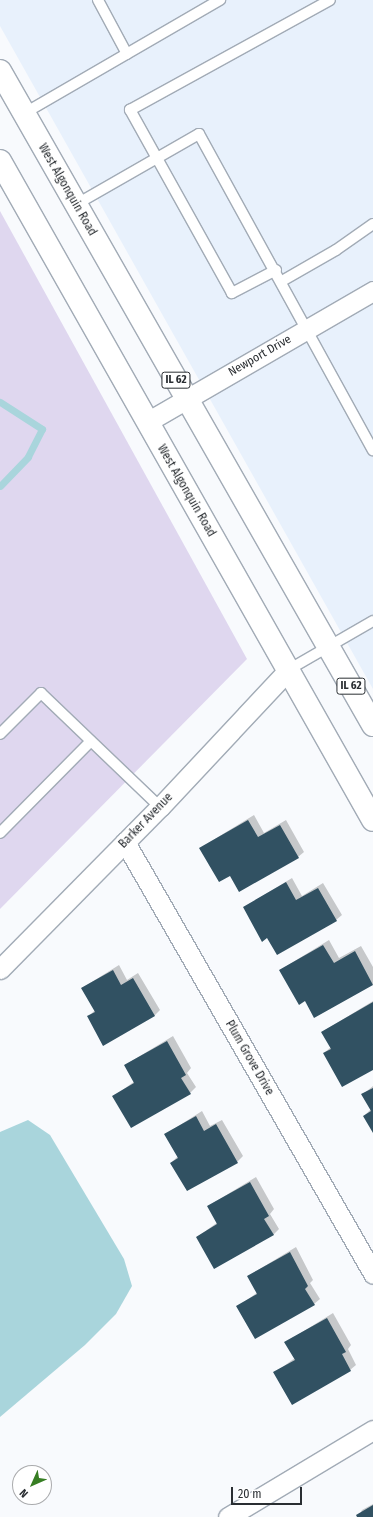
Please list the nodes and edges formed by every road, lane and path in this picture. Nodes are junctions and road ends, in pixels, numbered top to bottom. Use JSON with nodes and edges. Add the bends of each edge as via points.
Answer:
{"nodes":[{"id":1,"x":98,"y":0,"type":"edge"},
{"id":2,"x":220,"y":0,"type":"edge"},
{"id":3,"x":330,"y":0,"type":"edge"},
{"id":4,"x":127,"y":54,"type":"junction"},
{"id":5,"x":0,"y":71,"type":"edge"},
{"id":6,"x":23,"y":114,"type":"junction"},
{"id":7,"x":157,"y":158,"type":"junction"},
{"id":8,"x":0,"y":161,"type":"edge"},
{"id":9,"x":76,"y":205,"type":"junction"},
{"id":10,"x":373,"y":224,"type":"edge"},
{"id":11,"x":276,"y":270,"type":"junction"},
{"id":12,"x":282,"y":281,"type":"junction"},
{"id":13,"x":373,"y":291,"type":"edge"},
{"id":14,"x":306,"y":330,"type":"junction"},
{"id":15,"x":186,"y":399,"type":"junction"},
{"id":16,"x":147,"y":422,"type":"junction"},
{"id":17,"x":373,"y":450,"type":"edge"},
{"id":18,"x":373,"y":621,"type":"edge"},
{"id":19,"x":328,"y":647,"type":"junction"},
{"id":20,"x":288,"y":670,"type":"junction"},
{"id":21,"x":373,"y":725,"type":"edge"},
{"id":22,"x":0,"y":734,"type":"edge"},
{"id":23,"x":91,"y":741,"type":"junction"},
{"id":24,"x":160,"y":807,"type":"junction"},
{"id":25,"x":373,"y":820,"type":"edge"},
{"id":26,"x":0,"y":833,"type":"edge"},
{"id":27,"x":125,"y":842,"type":"junction"},
{"id":28,"x":0,"y":969,"type":"edge"},
{"id":29,"x":373,"y":1274,"type":"edge"},
{"id":30,"x":373,"y":1430,"type":"edge"},
{"id":31,"x":228,"y":1517,"type":"edge"}],
"edges":[{"from":1,"to":4,"type":"lane"},
{"from":2,"to":4,"type":"lane"},
{"from":3,"to":7,"type":"lane","via":[[130,110]]},
{"from":4,"to":6,"type":"lane"},
{"from":5,"to":6,"type":"main road","name":"West Algonquin Road","number":"IL 62"},
{"from":6,"to":9,"type":"main road","name":"West Algonquin Road","number":"IL 62"},
{"from":7,"to":9,"type":"lane"},
{"from":7,"to":11,"type":"lane","via":[[232,293]]},
{"from":7,"to":11,"type":"lane","via":[[199,134]]},
{"from":8,"to":16,"type":"main road","name":"West Algonquin Road"},
{"from":9,"to":15,"type":"main road","name":"West Algonquin Road","number":"IL 62"},
{"from":10,"to":12,"type":"lane","via":[[336,250]]},
{"from":11,"to":12,"type":"lane"},
{"from":12,"to":14,"type":"lane"},
{"from":13,"to":14,"type":"street","name":"Newport Drive"},
{"from":14,"to":15,"type":"street","name":"Newport Drive"},
{"from":14,"to":17,"type":"lane"},
{"from":15,"to":16,"type":"street","name":"Newport Drive"},
{"from":15,"to":19,"type":"main road","name":"West Algonquin Road","number":"IL 62"},
{"from":16,"to":20,"type":"main road","name":"West Algonquin Road"},
{"from":18,"to":19,"type":"lane"},
{"from":19,"to":20,"type":"lane"},
{"from":19,"to":21,"type":"main road","name":"West Algonquin Road","number":"IL 62"},
{"from":20,"to":24,"type":"street","name":"Barker Avenue"},
{"from":20,"to":25,"type":"main road","name":"West Algonquin Road"},
{"from":22,"to":23,"type":"lane","via":[[41,693]]},
{"from":23,"to":24,"type":"lane"},
{"from":23,"to":26,"type":"lane"},
{"from":24,"to":27,"type":"street","name":"Barker Avenue"},
{"from":27,"to":28,"type":"street","name":"Barker Avenue"},
{"from":27,"to":29,"type":"street","name":"Plum Grove Drive"},
{"from":30,"to":31,"type":"street"}]}
